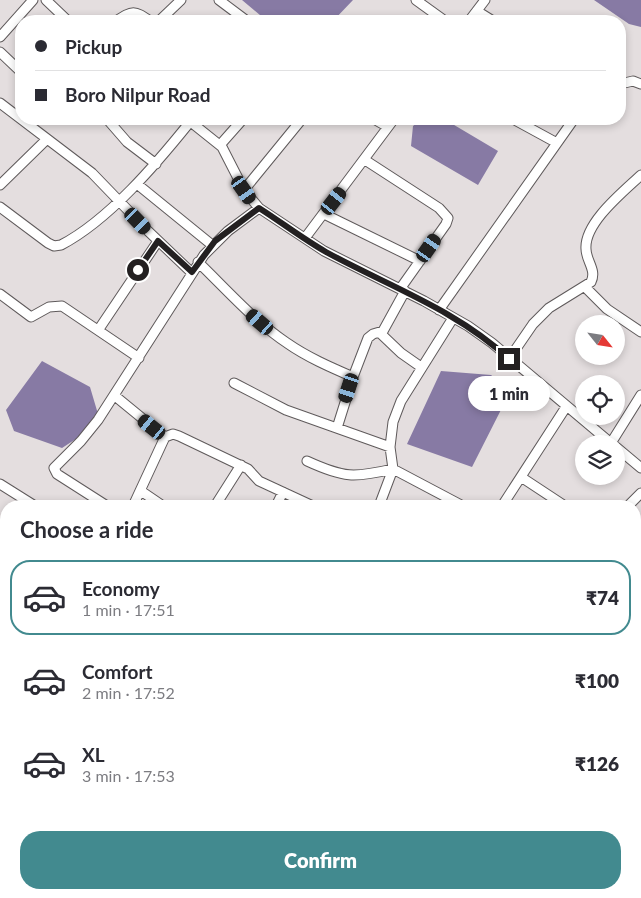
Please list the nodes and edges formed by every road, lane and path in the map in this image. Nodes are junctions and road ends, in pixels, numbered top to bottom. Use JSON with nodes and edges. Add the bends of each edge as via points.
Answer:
{"nodes":[{"id":1,"x":33,"y":0,"type":"edge"},
{"id":2,"x":46,"y":0,"type":"edge"},
{"id":3,"x":181,"y":0,"type":"edge"},
{"id":4,"x":219,"y":0,"type":"edge"},
{"id":5,"x":416,"y":0,"type":"edge"},
{"id":6,"x":486,"y":0,"type":"edge"},
{"id":7,"x":477,"y":10,"type":"junction"},
{"id":8,"x":20,"y":15,"type":"edge"},
{"id":9,"x":62,"y":15,"type":"edge"},
{"id":10,"x":126,"y":15,"type":"edge"},
{"id":11,"x":141,"y":15,"type":"edge"},
{"id":12,"x":165,"y":15,"type":"edge"},
{"id":13,"x":239,"y":15,"type":"edge"},
{"id":14,"x":437,"y":15,"type":"edge"},
{"id":15,"x":473,"y":15,"type":"edge"},
{"id":16,"x":484,"y":15,"type":"edge"},
{"id":17,"x":15,"y":20,"type":"edge"},
{"id":18,"x":0,"y":37,"type":"edge"},
{"id":19,"x":0,"y":52,"type":"edge"},
{"id":20,"x":15,"y":66,"type":"edge"},
{"id":21,"x":626,"y":82,"type":"edge"},
{"id":22,"x":641,"y":84,"type":"edge"},
{"id":23,"x":0,"y":103,"type":"edge"},
{"id":24,"x":15,"y":115,"type":"edge"},
{"id":25,"x":27,"y":125,"type":"edge"},
{"id":26,"x":112,"y":125,"type":"edge"},
{"id":27,"x":185,"y":125,"type":"edge"},
{"id":28,"x":195,"y":125,"type":"edge"},
{"id":29,"x":237,"y":125,"type":"edge"},
{"id":30,"x":297,"y":125,"type":"edge"},
{"id":31,"x":384,"y":125,"type":"edge"},
{"id":32,"x":524,"y":125,"type":"edge"},
{"id":33,"x":570,"y":125,"type":"edge"},
{"id":34,"x":388,"y":127,"type":"joint"},
{"id":35,"x":46,"y":140,"type":"junction"},
{"id":36,"x":558,"y":143,"type":"junction"},
{"id":37,"x":220,"y":144,"type":"junction"},
{"id":38,"x":365,"y":160,"type":"junction"},
{"id":39,"x":156,"y":164,"type":"junction"},
{"id":40,"x":641,"y":175,"type":"edge"},
{"id":41,"x":137,"y":184,"type":"junction"},
{"id":42,"x":0,"y":185,"type":"edge"},
{"id":43,"x":244,"y":190,"type":"junction"},
{"id":44,"x":118,"y":200,"type":"junction"},
{"id":45,"x":0,"y":207,"type":"edge"},
{"id":46,"x":259,"y":208,"type":"junction"},
{"id":47,"x":324,"y":214,"type":"junction"},
{"id":48,"x":305,"y":238,"type":"junction"},
{"id":49,"x":158,"y":241,"type":"junction"},
{"id":50,"x":212,"y":246,"type":"junction"},
{"id":51,"x":420,"y":260,"type":"junction"},
{"id":52,"x":198,"y":262,"type":"junction"},
{"id":53,"x":192,"y":272,"type":"junction"},
{"id":54,"x":585,"y":287,"type":"junction"},
{"id":55,"x":403,"y":290,"type":"junction"},
{"id":56,"x":0,"y":294,"type":"edge"},
{"id":57,"x":439,"y":310,"type":"junction"},
{"id":58,"x":453,"y":318,"type":"junction"},
{"id":59,"x":99,"y":329,"type":"junction"},
{"id":60,"x":380,"y":332,"type":"junction"},
{"id":61,"x":641,"y":332,"type":"edge"},
{"id":62,"x":139,"y":358,"type":"junction"},
{"id":63,"x":509,"y":359,"type":"junction"},
{"id":64,"x":421,"y":367,"type":"junction"},
{"id":65,"x":352,"y":377,"type":"junction"},
{"id":66,"x":234,"y":383,"type":"dead end"},
{"id":67,"x":641,"y":395,"type":"edge"},
{"id":68,"x":114,"y":396,"type":"junction"},
{"id":69,"x":566,"y":407,"type":"junction"},
{"id":70,"x":337,"y":428,"type":"junction"},
{"id":71,"x":601,"y":435,"type":"edge"},
{"id":72,"x":619,"y":435,"type":"edge"},
{"id":73,"x":165,"y":437,"type":"junction"},
{"id":74,"x":390,"y":447,"type":"junction"},
{"id":75,"x":625,"y":455,"type":"edge"},
{"id":76,"x":307,"y":460,"type":"dead end"},
{"id":77,"x":241,"y":465,"type":"junction"},
{"id":78,"x":641,"y":468,"type":"edge"},
{"id":79,"x":393,"y":469,"type":"junction"},
{"id":80,"x":521,"y":477,"type":"junction"},
{"id":81,"x":0,"y":484,"type":"edge"},
{"id":82,"x":141,"y":491,"type":"junction"},
{"id":83,"x":283,"y":492,"type":"junction"},
{"id":84,"x":25,"y":500,"type":"edge"},
{"id":85,"x":98,"y":500,"type":"edge"},
{"id":86,"x":136,"y":500,"type":"edge"},
{"id":87,"x":155,"y":500,"type":"edge"},
{"id":88,"x":219,"y":500,"type":"edge"},
{"id":89,"x":279,"y":500,"type":"edge"},
{"id":90,"x":300,"y":500,"type":"edge"},
{"id":91,"x":381,"y":500,"type":"edge"},
{"id":92,"x":452,"y":500,"type":"edge"},
{"id":93,"x":506,"y":500,"type":"edge"},
{"id":94,"x":556,"y":500,"type":"edge"}],
"edges":[{"from":1,"to":8,"type":"street"},
{"from":2,"to":9,"type":"street"},
{"from":3,"to":12,"type":"street"},
{"from":4,"to":13,"type":"street"},
{"from":5,"to":14,"type":"street"},
{"from":6,"to":7,"type":"street"},
{"from":7,"to":15,"type":"street"},
{"from":7,"to":16,"type":"street"},
{"from":10,"to":11,"type":"street","via":[[136,12]]},
{"from":17,"to":18,"type":"street"},
{"from":19,"to":20,"type":"street"},
{"from":21,"to":22,"type":"street"},
{"from":23,"to":24,"type":"street"},
{"from":25,"to":35,"type":"street"},
{"from":26,"to":39,"type":"street","via":[[127,142]]},
{"from":27,"to":39,"type":"street"},
{"from":28,"to":37,"type":"street"},
{"from":29,"to":37,"type":"street"},
{"from":30,"to":43,"type":"street"},
{"from":31,"to":34,"type":"street"},
{"from":32,"to":36,"type":"street"},
{"from":33,"to":36,"type":"street"},
{"from":34,"to":38,"type":"street"},
{"from":35,"to":42,"type":"street"},
{"from":35,"to":44,"type":"street","via":[[92,173]]},
{"from":36,"to":57,"type":"street"},
{"from":37,"to":43,"type":"street"},
{"from":38,"to":47,"type":"street"},
{"from":38,"to":51,"type":"street","via":[[439,208],[448,218]]},
{"from":39,"to":41,"type":"street"},
{"from":40,"to":54,"type":"street","via":[[594,224],[586,244],[586,258],[594,276]]},
{"from":41,"to":44,"type":"street"},
{"from":41,"to":50,"type":"street"},
{"from":43,"to":46,"type":"street"},
{"from":44,"to":45,"type":"street","via":[[69,241],[54,246]]},
{"from":44,"to":49,"type":"street"},
{"from":46,"to":48,"type":"street"},
{"from":46,"to":50,"type":"street"},
{"from":47,"to":48,"type":"street"},
{"from":47,"to":51,"type":"street"},
{"from":48,"to":55,"type":"street","via":[[324,251]]},
{"from":49,"to":53,"type":"street"},
{"from":49,"to":59,"type":"street"},
{"from":50,"to":52,"type":"street"},
{"from":51,"to":55,"type":"street"},
{"from":52,"to":53,"type":"street"},
{"from":52,"to":65,"type":"street","via":[[287,344]]},
{"from":53,"to":62,"type":"street"},
{"from":54,"to":61,"type":"street","via":[[607,308]]},
{"from":54,"to":63,"type":"street","via":[[549,308],[533,324]]},
{"from":55,"to":57,"type":"street"},
{"from":55,"to":60,"type":"street"},
{"from":56,"to":59,"type":"street","via":[[31,317],[55,305],[62,306]]},
{"from":57,"to":58,"type":"street"},
{"from":58,"to":63,"type":"street","via":[[492,343]]},
{"from":58,"to":64,"type":"street"},
{"from":59,"to":62,"type":"street"},
{"from":60,"to":64,"type":"street"},
{"from":60,"to":65,"type":"street","via":[[368,338]]},
{"from":62,"to":68,"type":"street"},
{"from":63,"to":69,"type":"street"},
{"from":64,"to":74,"type":"street","via":[[401,401]]},
{"from":65,"to":70,"type":"street"},
{"from":66,"to":70,"type":"street","via":[[280,407]]},
{"from":67,"to":72,"type":"street"},
{"from":68,"to":73,"type":"street"},
{"from":68,"to":85,"type":"street","via":[[81,441],[54,468],[57,474]]},
{"from":69,"to":71,"type":"street"},
{"from":69,"to":80,"type":"street"},
{"from":70,"to":74,"type":"street"},
{"from":73,"to":77,"type":"street","via":[[174,434]]},
{"from":73,"to":82,"type":"street"},
{"from":74,"to":79,"type":"street"},
{"from":75,"to":78,"type":"street"},
{"from":76,"to":79,"type":"street","via":[[343,476]]},
{"from":77,"to":83,"type":"street","via":[[251,470],[259,481]]},
{"from":77,"to":88,"type":"street"},
{"from":79,"to":91,"type":"street"},
{"from":79,"to":92,"type":"street"},
{"from":80,"to":93,"type":"street"},
{"from":80,"to":94,"type":"street"},
{"from":81,"to":84,"type":"street"},
{"from":82,"to":86,"type":"street"},
{"from":82,"to":87,"type":"street"},
{"from":83,"to":89,"type":"street"},
{"from":83,"to":90,"type":"street"}]}
